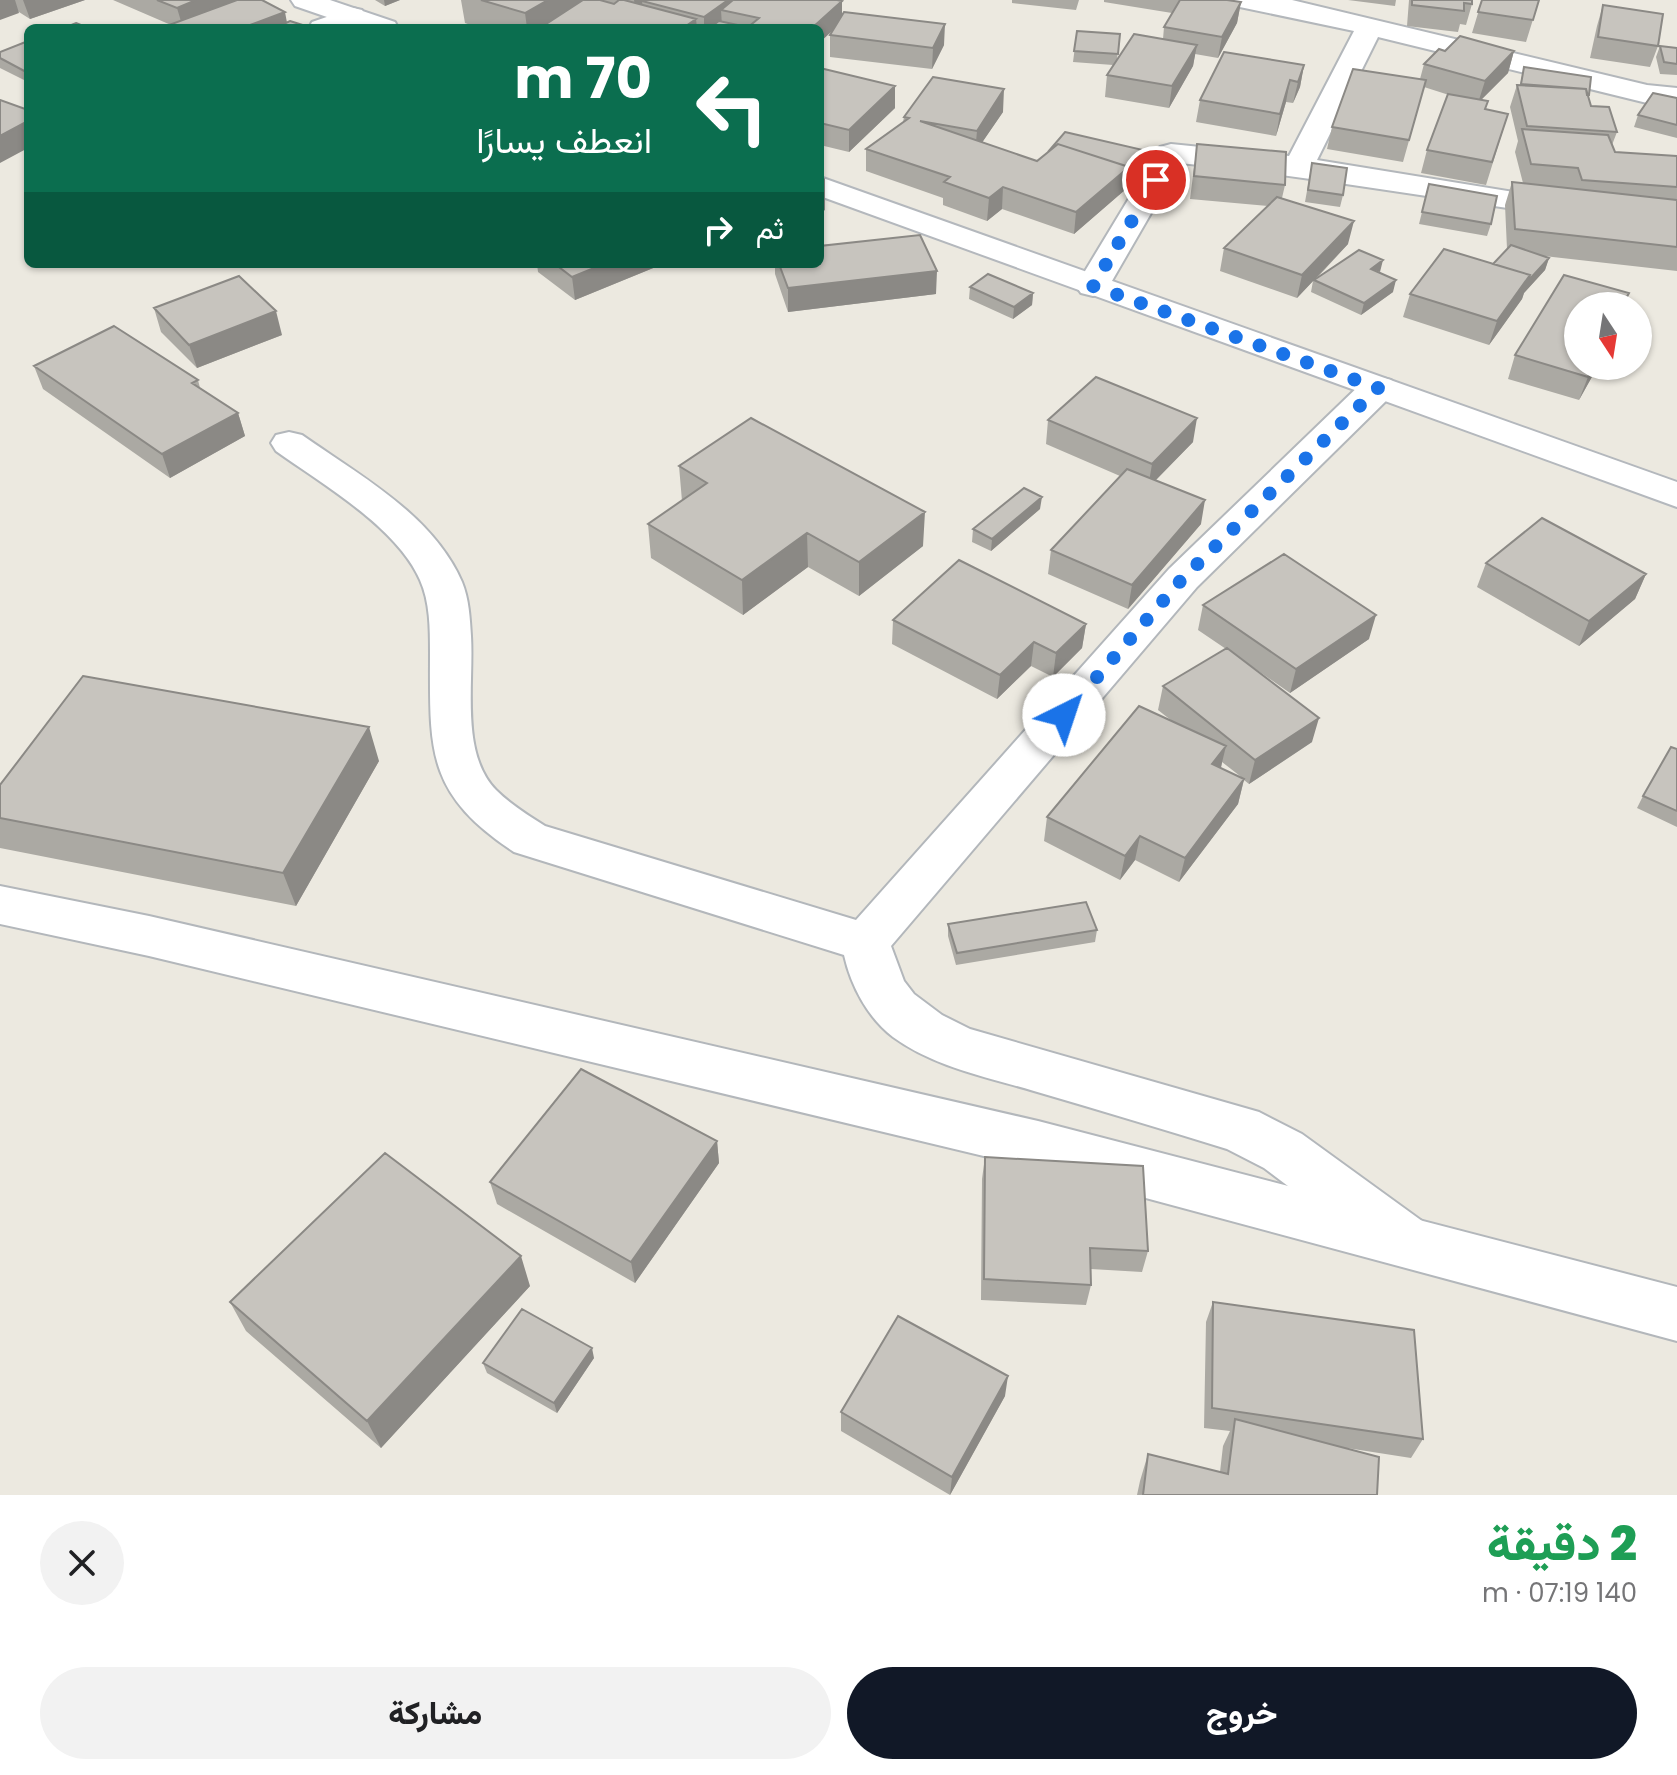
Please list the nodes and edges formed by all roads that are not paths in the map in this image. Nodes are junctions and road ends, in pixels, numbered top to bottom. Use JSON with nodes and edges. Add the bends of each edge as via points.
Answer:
{"nodes":[{"id":1,"x":304,"y":0,"type":"edge"},
{"id":2,"x":1244,"y":0,"type":"edge"},
{"id":3,"x":1281,"y":3,"type":"edge"},
{"id":4,"x":353,"y":16,"type":"junction"},
{"id":5,"x":332,"y":24,"type":"edge"},
{"id":6,"x":374,"y":24,"type":"edge"},
{"id":7,"x":1369,"y":27,"type":"junction"},
{"id":8,"x":1677,"y":97,"type":"edge"},
{"id":9,"x":1299,"y":166,"type":"junction"},
{"id":10,"x":824,"y":187,"type":"edge"},
{"id":11,"x":1677,"y":222,"type":"edge"},
{"id":12,"x":1093,"y":286,"type":"junction"},
{"id":13,"x":1378,"y":388,"type":"junction"},
{"id":14,"x":289,"y":443,"type":"dead end"},
{"id":15,"x":1677,"y":495,"type":"edge"},
{"id":16,"x":0,"y":905,"type":"edge"},
{"id":17,"x":866,"y":942,"type":"junction"},
{"id":18,"x":1407,"y":1243,"type":"junction"},
{"id":19,"x":1677,"y":1314,"type":"edge"}],
"edges":[{"from":1,"to":4,"type":"street"},
{"from":2,"to":3,"type":"street"},
{"from":3,"to":7,"type":"street"},
{"from":4,"to":5,"type":"street"},
{"from":4,"to":6,"type":"street"},
{"from":7,"to":8,"type":"street"},
{"from":7,"to":9,"type":"street"},
{"from":9,"to":11,"type":"street"},
{"from":9,"to":12,"type":"street","via":[[1171,153]]},
{"from":10,"to":12,"type":"street"},
{"from":12,"to":13,"type":"street"},
{"from":13,"to":15,"type":"street"},
{"from":13,"to":17,"type":"street","via":[[1183,578]]},
{"from":14,"to":17,"type":"street","via":[[393,521],[422,549],[441,580],[450,617],[456,762],[481,806],[530,839]]},
{"from":16,"to":18,"type":"street","via":[[1038,1145]]},
{"from":17,"to":18,"type":"street","via":[[883,993],[903,1017],[929,1035],[1240,1129],[1283,1151]]},
{"from":18,"to":19,"type":"street"}]}
